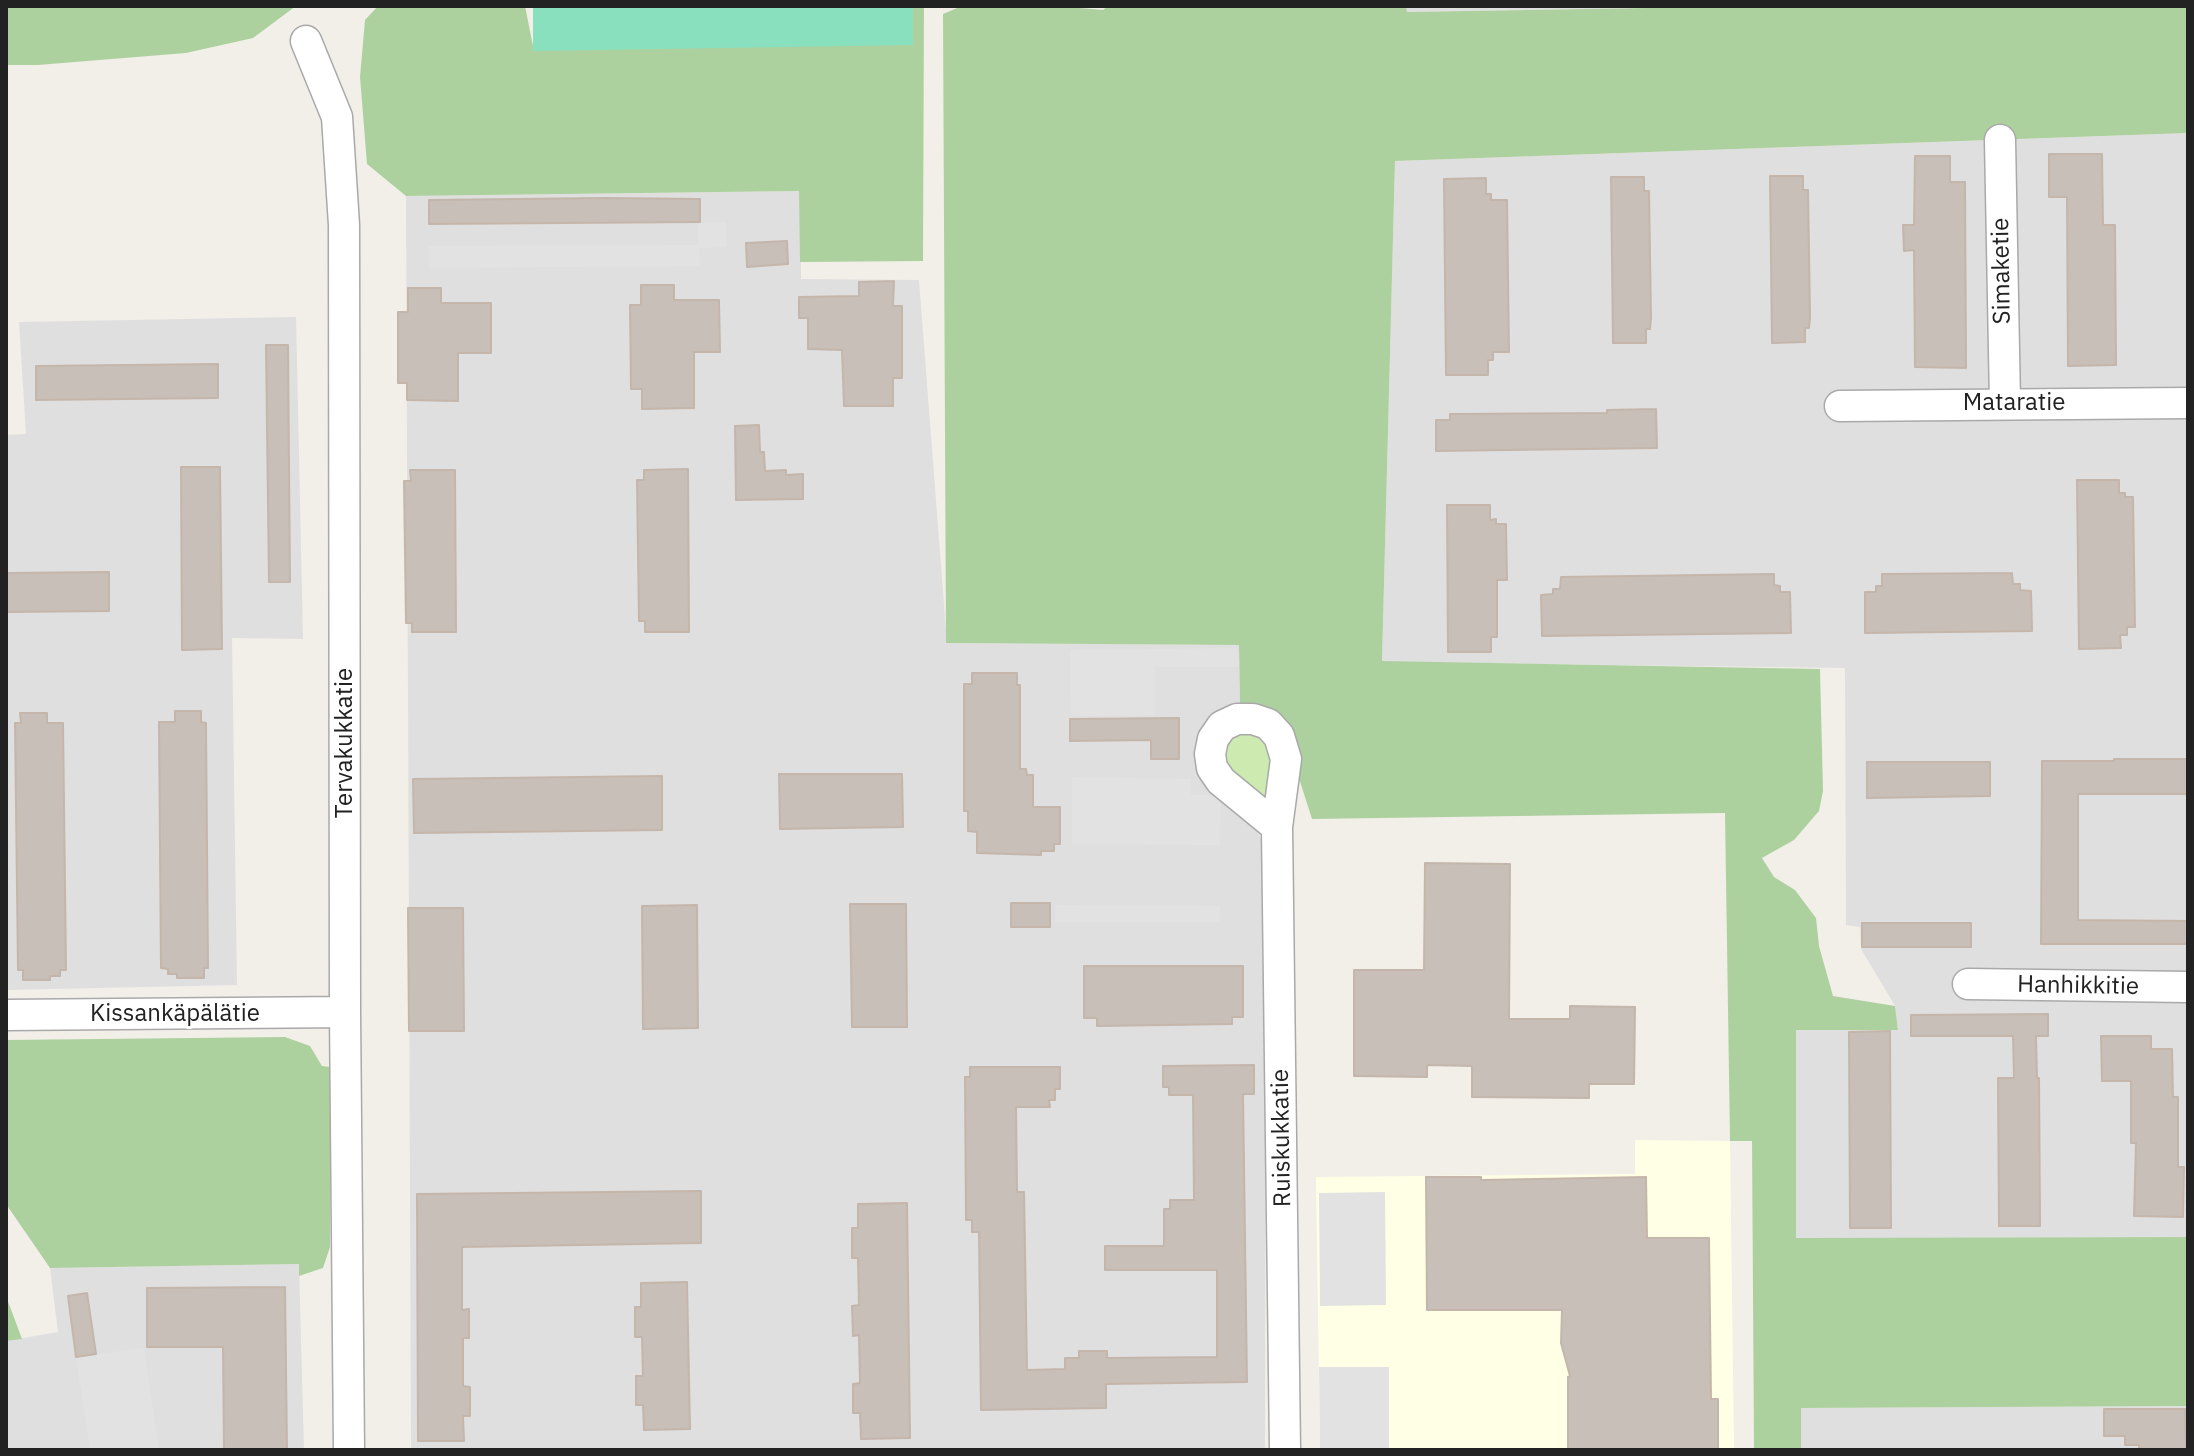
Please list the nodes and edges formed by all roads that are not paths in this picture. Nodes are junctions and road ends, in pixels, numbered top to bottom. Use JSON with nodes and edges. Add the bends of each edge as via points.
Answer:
{"nodes":[{"id":1,"x":306,"y":41,"type":"dead end"},
{"id":2,"x":2000,"y":140,"type":"dead end"},
{"id":3,"x":2005,"y":403,"type":"junction"},
{"id":4,"x":2188,"y":403,"type":"edge"},
{"id":5,"x":1840,"y":406,"type":"dead end"},
{"id":6,"x":1277,"y":827,"type":"dead end"},
{"id":7,"x":1968,"y":984,"type":"dead end"},
{"id":8,"x":2188,"y":987,"type":"edge"},
{"id":9,"x":345,"y":1012,"type":"junction"},
{"id":10,"x":6,"y":1015,"type":"edge"},
{"id":11,"x":349,"y":1450,"type":"edge"},
{"id":12,"x":1285,"y":1450,"type":"edge"}],
"edges":[{"from":1,"to":9,"type":"street","name":"Tervakukkatie","via":[[337,117],[344,225]]},
{"from":2,"to":3,"type":"street","name":"Simaketie"},
{"from":3,"to":4,"type":"street","name":"Mataratie"},
{"from":3,"to":5,"type":"street","name":"Mataratie"},
{"from":6,"to":12,"type":"street","name":"Ruiskukkatie"},
{"from":7,"to":8,"type":"street","name":"Hanhikkitie"},
{"from":9,"to":10,"type":"street","name":"Kissankäpälätie"},
{"from":9,"to":11,"type":"street","name":"Tervakukkatie"}]}
